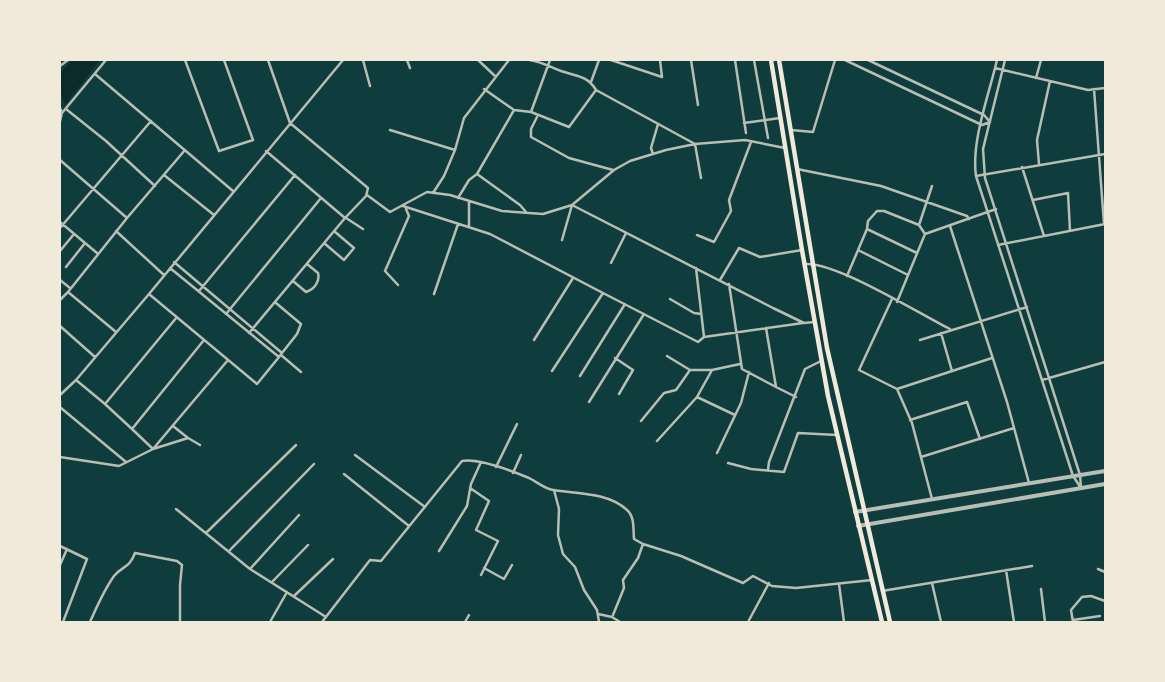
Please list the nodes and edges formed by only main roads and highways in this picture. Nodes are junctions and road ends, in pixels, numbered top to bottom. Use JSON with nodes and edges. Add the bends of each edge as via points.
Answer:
{"nodes":[{"id":1,"x":771,"y":60,"type":"edge"},
{"id":2,"x":779,"y":60,"type":"edge"},
{"id":3,"x":882,"y":622,"type":"edge"},
{"id":4,"x":890,"y":622,"type":"edge"}],
"edges":[{"from":1,"to":3,"type":"highway","via":[[814,322],[837,436]]},
{"from":2,"to":4,"type":"highway","via":[[827,348]]}]}
